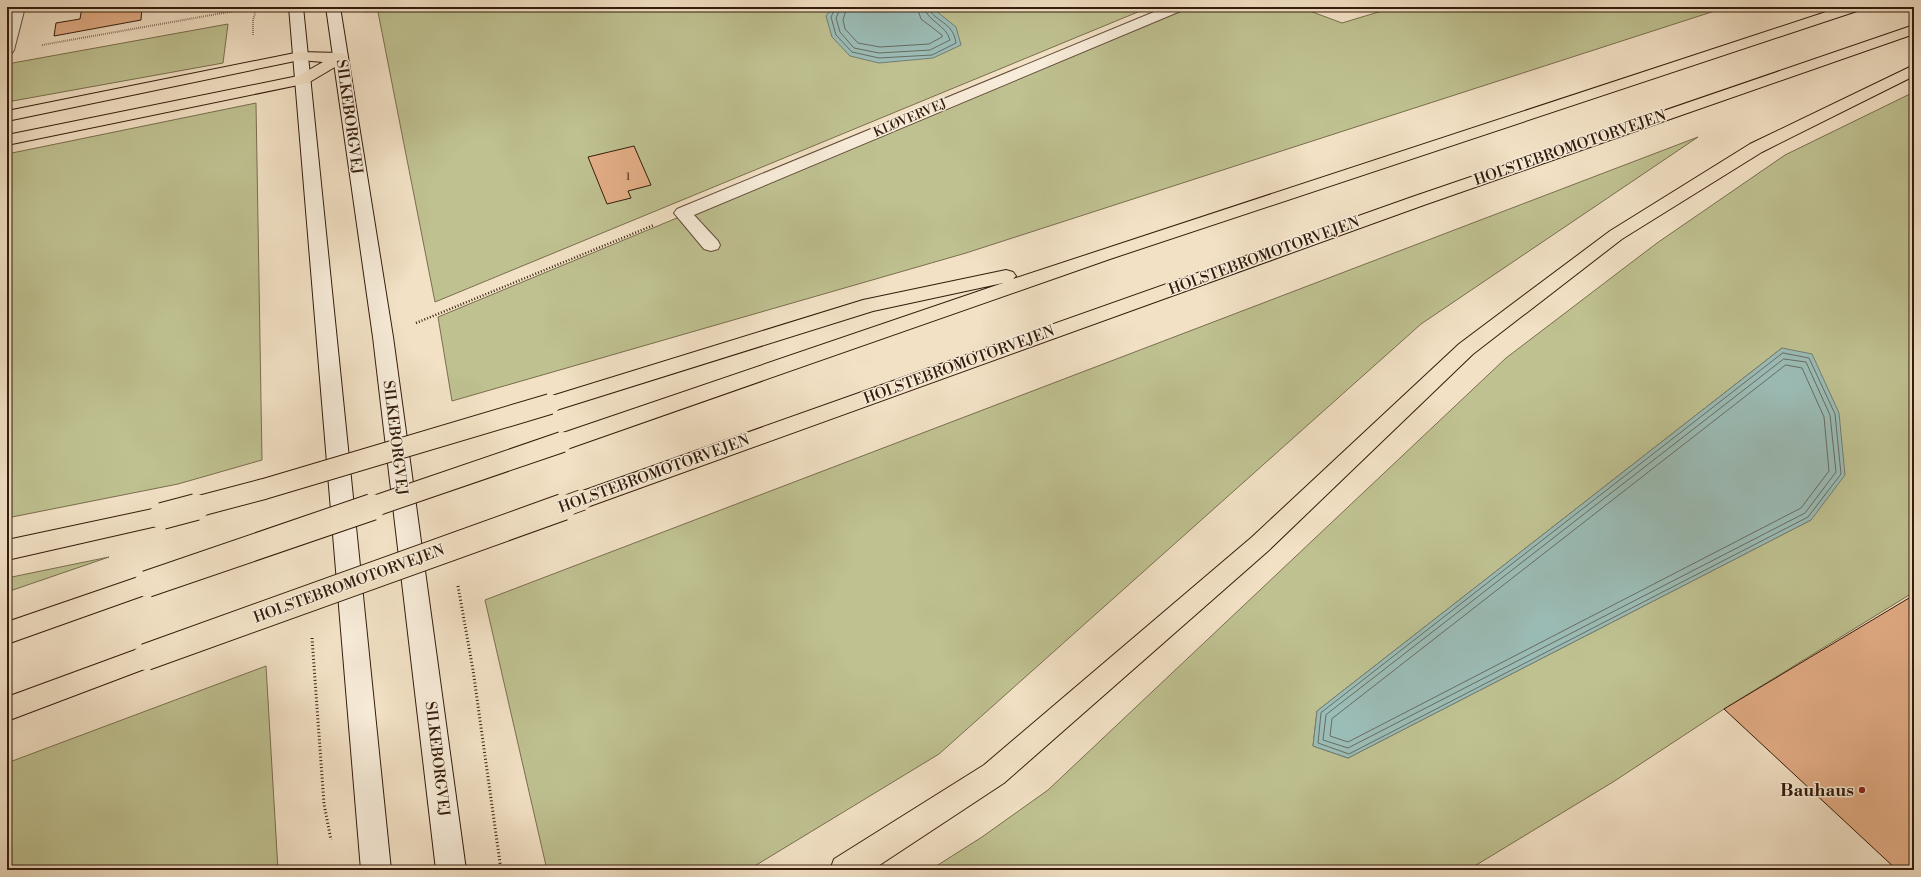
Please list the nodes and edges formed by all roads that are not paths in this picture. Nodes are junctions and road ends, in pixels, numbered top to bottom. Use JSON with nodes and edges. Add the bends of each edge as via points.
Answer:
{"nodes":[{"id":1,"x":18,"y":7,"type":"edge"},
{"id":2,"x":296,"y":7,"type":"edge"},
{"id":3,"x":333,"y":7,"type":"edge"},
{"id":4,"x":1178,"y":7,"type":"edge"},
{"id":5,"x":1826,"y":7,"type":"edge"},
{"id":6,"x":1855,"y":7,"type":"edge"},
{"id":7,"x":1914,"y":29,"type":"edge"},
{"id":8,"x":1777,"y":32,"type":"junction"},
{"id":9,"x":7,"y":50,"type":"edge"},
{"id":10,"x":300,"y":56,"type":"junction"},
{"id":11,"x":340,"y":58,"type":"junction"},
{"id":12,"x":1914,"y":70,"type":"edge"},
{"id":13,"x":303,"y":80,"type":"junction"},
{"id":14,"x":7,"y":116,"type":"edge"},
{"id":15,"x":7,"y":140,"type":"edge"},
{"id":16,"x":711,"y":245,"type":"dead end"},
{"id":17,"x":1103,"y":255,"type":"junction"},
{"id":18,"x":7,"y":550,"type":"edge"},
{"id":19,"x":7,"y":633,"type":"edge"},
{"id":20,"x":7,"y":709,"type":"edge"},
{"id":21,"x":376,"y":870,"type":"edge"},
{"id":22,"x":451,"y":870,"type":"edge"},
{"id":23,"x":845,"y":870,"type":"edge"}],
"edges":[{"from":1,"to":9,"type":"main road"},
{"from":2,"to":10,"type":"main road"},
{"from":3,"to":11,"type":"main road","name":"SILKEBORGVEJ"},
{"from":4,"to":16,"type":"main road","name":"KLØVERVEJ","via":[[682,213]]},
{"from":5,"to":8,"type":"highway"},
{"from":6,"to":8,"type":"highway"},
{"from":7,"to":20,"type":"highway","name":"HOLSTEBROMOTORVEJEN","bridge":true,"via":[[1425,199],[582,500]]},
{"from":8,"to":17,"type":"highway"},
{"from":10,"to":11,"type":"highway"},
{"from":10,"to":13,"type":"main road"},
{"from":10,"to":14,"type":"highway"},
{"from":11,"to":13,"type":"highway"},
{"from":11,"to":22,"type":"main road","name":"SILKEBORGVEJ","via":[[383,337]]},
{"from":12,"to":23,"type":"highway","via":[[1756,148],[1616,235],[1466,349],[1260,544],[994,774]]},
{"from":13,"to":15,"type":"highway"},
{"from":13,"to":21,"type":"main road"},
{"from":17,"to":18,"type":"highway","bridge":true,"via":[[870,305],[264,489],[162,516]]},
{"from":17,"to":19,"type":"highway","bridge":true}]}
